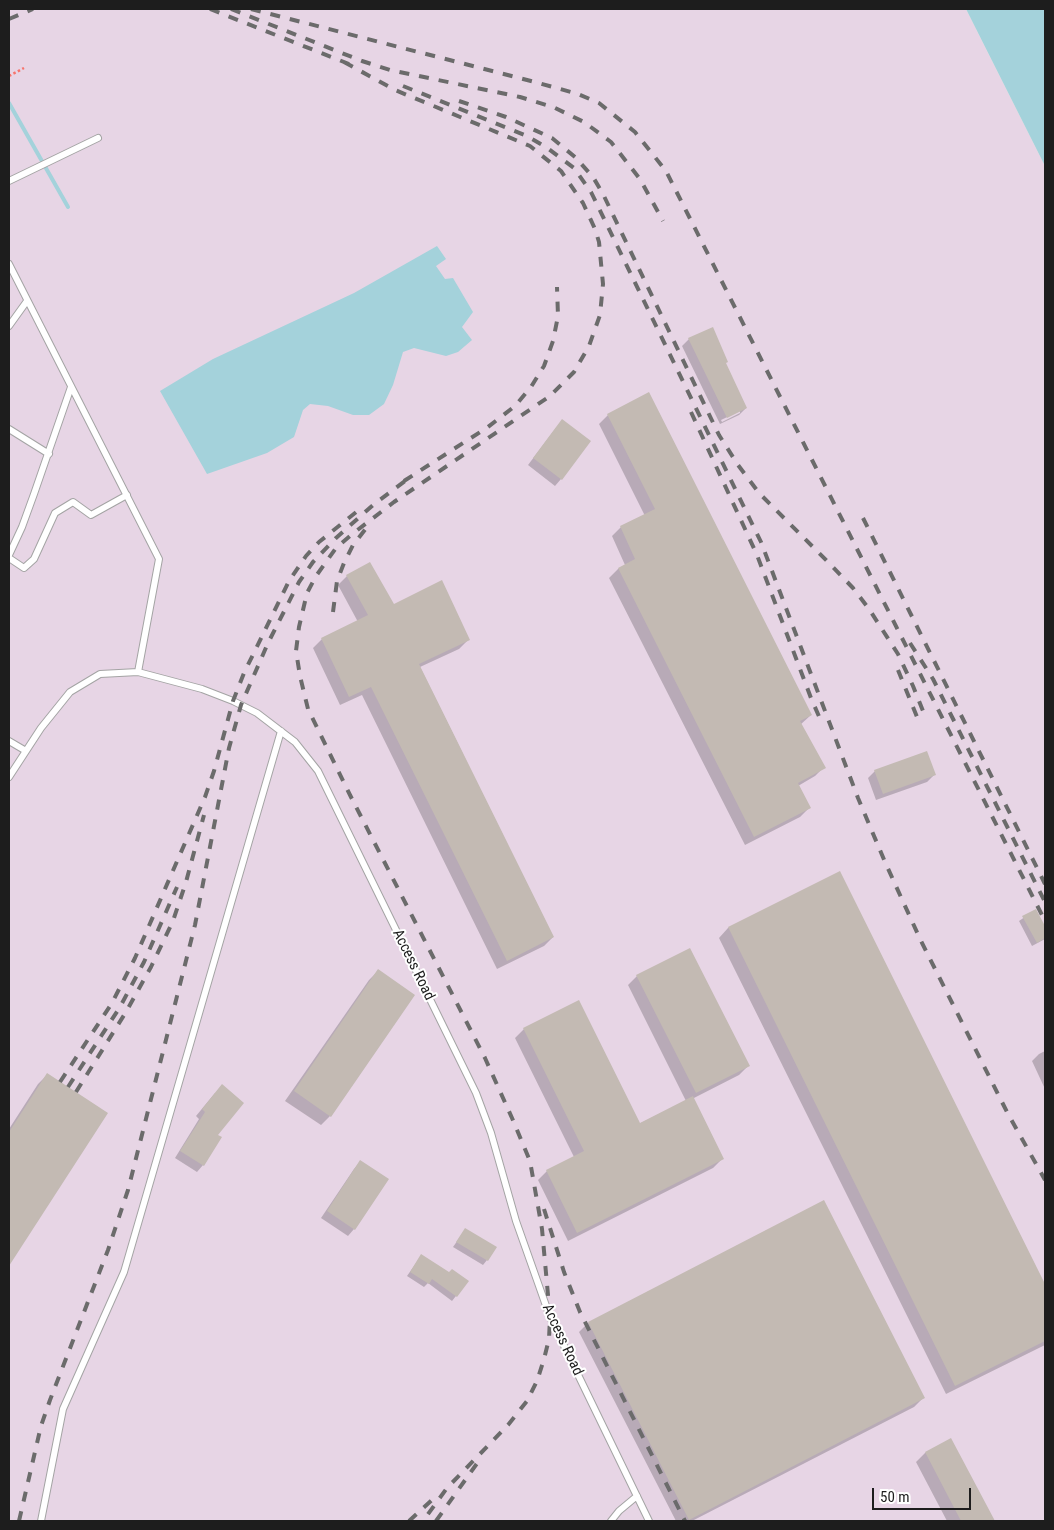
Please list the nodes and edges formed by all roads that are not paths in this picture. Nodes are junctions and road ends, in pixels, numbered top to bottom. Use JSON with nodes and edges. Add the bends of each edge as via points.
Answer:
{"nodes":[{"id":1,"x":98,"y":138,"type":"dead end"},
{"id":2,"x":9,"y":181,"type":"edge"},
{"id":3,"x":9,"y":264,"type":"edge"},
{"id":4,"x":28,"y":300,"type":"junction"},
{"id":5,"x":9,"y":326,"type":"edge"},
{"id":6,"x":71,"y":386,"type":"junction"},
{"id":7,"x":9,"y":429,"type":"edge"},
{"id":8,"x":49,"y":454,"type":"junction"},
{"id":9,"x":127,"y":495,"type":"junction"},
{"id":10,"x":9,"y":556,"type":"edge"},
{"id":11,"x":138,"y":672,"type":"junction"},
{"id":12,"x":281,"y":731,"type":"junction"},
{"id":13,"x":9,"y":741,"type":"edge"},
{"id":14,"x":26,"y":751,"type":"junction"},
{"id":15,"x":9,"y":777,"type":"edge"},
{"id":16,"x":637,"y":1496,"type":"junction"},
{"id":17,"x":40,"y":1521,"type":"edge"},
{"id":18,"x":612,"y":1521,"type":"edge"},
{"id":19,"x":648,"y":1521,"type":"edge"}],
"edges":[{"from":1,"to":2,"type":"lane"},
{"from":3,"to":4,"type":"lane"},
{"from":4,"to":5,"type":"lane"},
{"from":4,"to":6,"type":"lane"},
{"from":6,"to":8,"type":"lane"},
{"from":6,"to":9,"type":"lane"},
{"from":7,"to":8,"type":"lane"},
{"from":8,"to":10,"type":"lane"},
{"from":9,"to":10,"type":"lane","via":[[91,515],[72,502],[55,514],[34,559],[24,568]]},
{"from":9,"to":11,"type":"lane","via":[[159,559]]},
{"from":11,"to":12,"type":"lane","name":"Access Road","via":[[233,701],[257,712]]},
{"from":11,"to":14,"type":"lane","name":"Access Road","via":[[100,674],[70,692]]},
{"from":12,"to":16,"type":"lane","name":"Access Road","via":[[295,742],[318,771],[476,1093],[550,1317]]},
{"from":12,"to":17,"type":"lane","via":[[124,1272],[64,1409]]},
{"from":13,"to":14,"type":"lane"},
{"from":14,"to":15,"type":"lane","name":"Access Road"},
{"from":16,"to":18,"type":"lane"},
{"from":16,"to":19,"type":"lane","name":"Access Road"}]}
